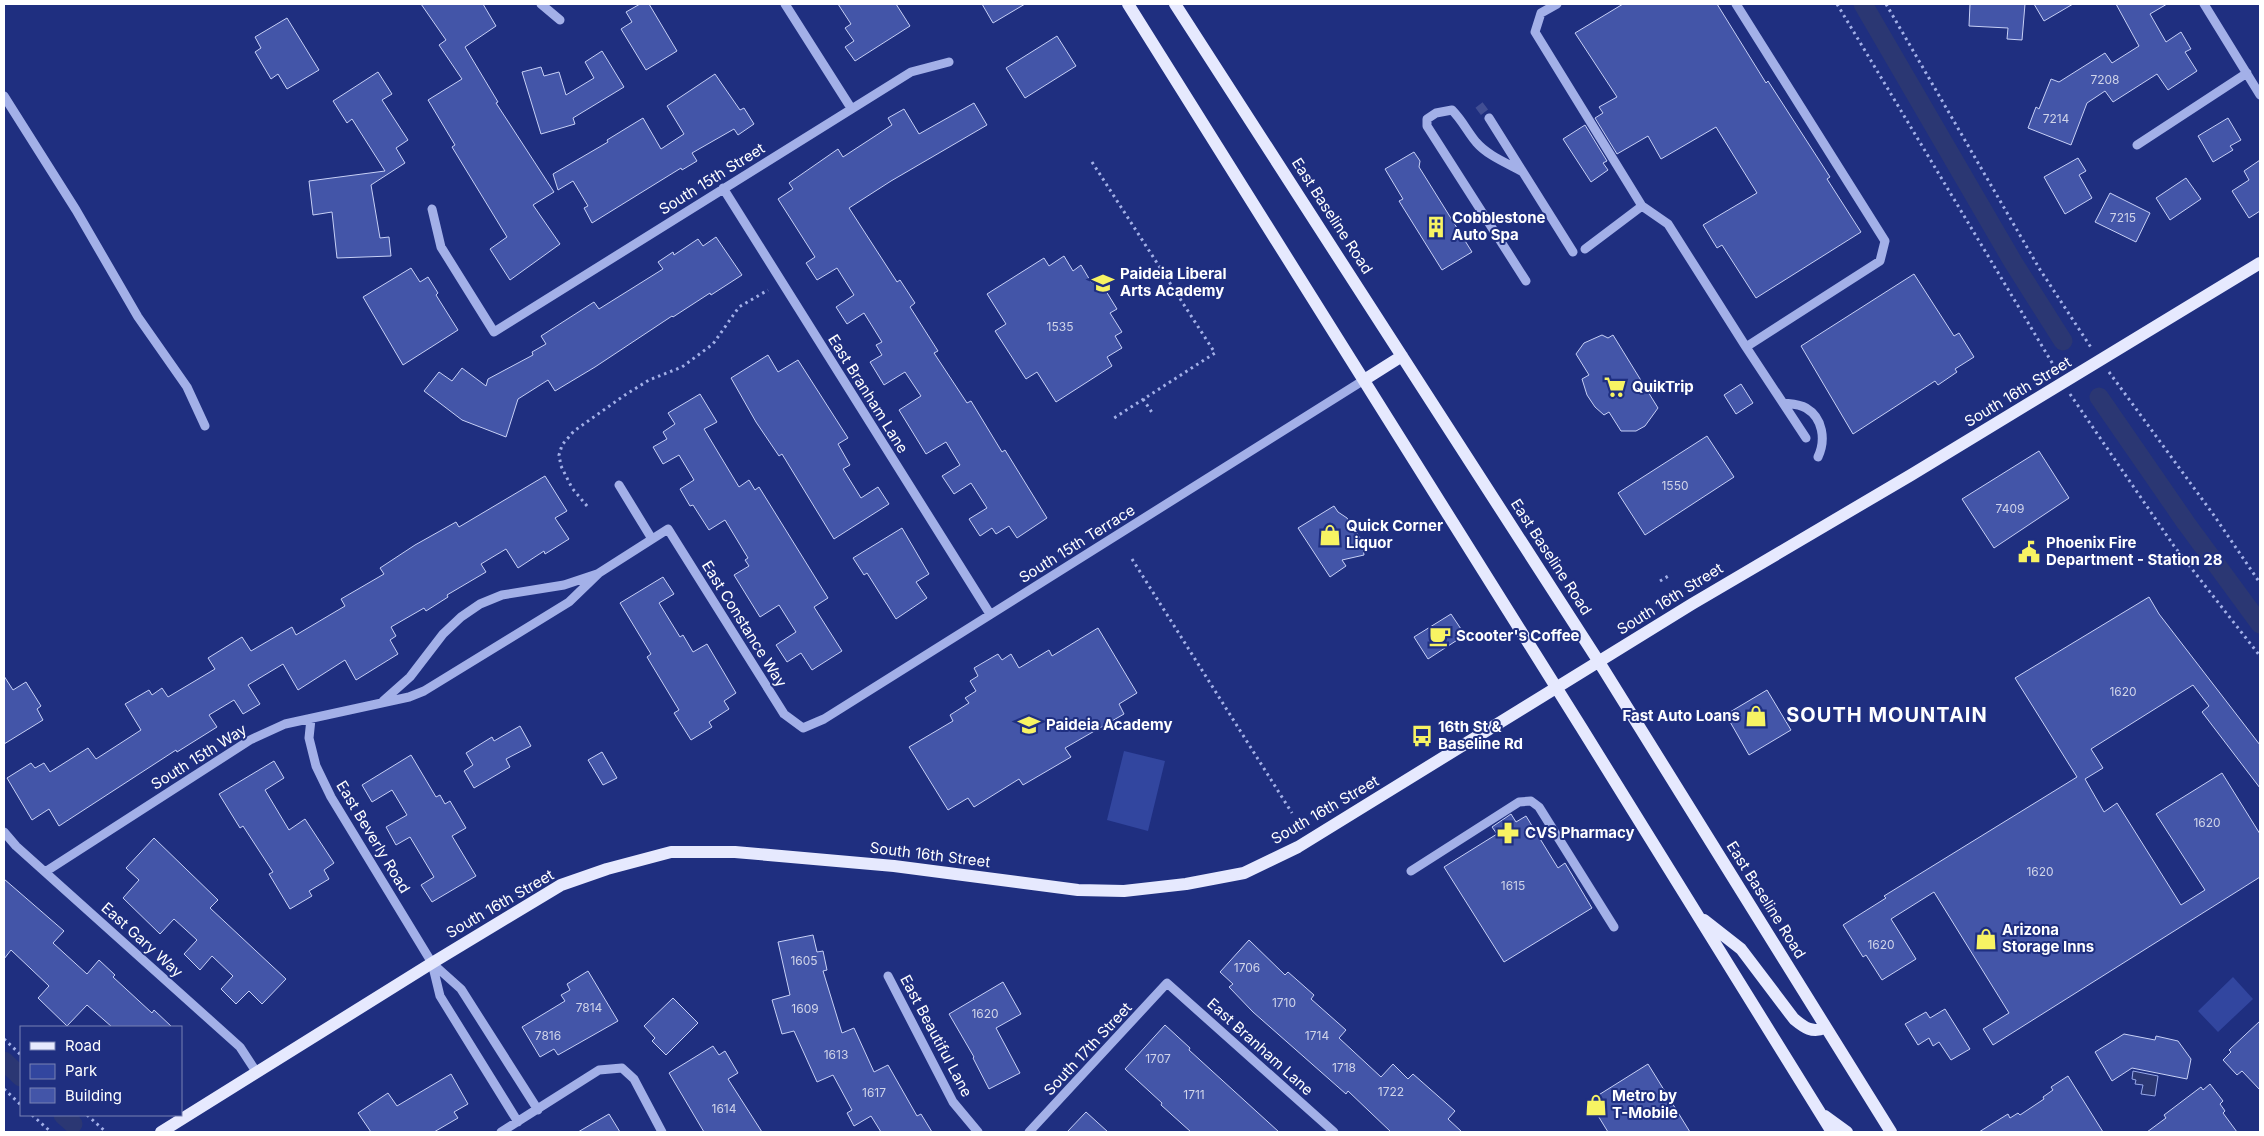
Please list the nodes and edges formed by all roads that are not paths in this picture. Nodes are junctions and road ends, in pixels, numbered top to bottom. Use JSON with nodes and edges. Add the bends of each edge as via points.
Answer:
{"nodes":[{"id":1,"x":542,"y":4,"type":"edge"},
{"id":2,"x":785,"y":4,"type":"edge"},
{"id":3,"x":1128,"y":4,"type":"edge"},
{"id":4,"x":1175,"y":4,"type":"edge"},
{"id":5,"x":1557,"y":4,"type":"edge"},
{"id":6,"x":1736,"y":4,"type":"edge"},
{"id":7,"x":2204,"y":4,"type":"edge"},
{"id":8,"x":560,"y":20,"type":"dead end"},
{"id":9,"x":949,"y":62,"type":"dead end"},
{"id":10,"x":2246,"y":73,"type":"junction"},
{"id":11,"x":2260,"y":95,"type":"edge"},
{"id":12,"x":4,"y":96,"type":"edge"},
{"id":13,"x":851,"y":108,"type":"junction"},
{"id":14,"x":1489,"y":118,"type":"tunnel mouth"},
{"id":15,"x":2137,"y":145,"type":"dead end"},
{"id":16,"x":1523,"y":172,"type":"junction"},
{"id":17,"x":723,"y":188,"type":"junction"},
{"id":18,"x":1642,"y":206,"type":"junction"},
{"id":19,"x":432,"y":209,"type":"dead end"},
{"id":20,"x":1585,"y":249,"type":"dead end"},
{"id":21,"x":1573,"y":252,"type":"dead end"},
{"id":22,"x":2260,"y":264,"type":"edge"},
{"id":23,"x":1526,"y":281,"type":"dead end"},
{"id":24,"x":1746,"y":347,"type":"junction"},
{"id":25,"x":1402,"y":356,"type":"junction"},
{"id":26,"x":1364,"y":380,"type":"junction"},
{"id":27,"x":1783,"y":403,"type":"junction"},
{"id":28,"x":205,"y":426,"type":"dead end"},
{"id":29,"x":1806,"y":438,"type":"dead end"},
{"id":30,"x":1818,"y":457,"type":"dead end"},
{"id":31,"x":619,"y":485,"type":"dead end"},
{"id":32,"x":668,"y":529,"type":"joint"},
{"id":33,"x":652,"y":539,"type":"junction"},
{"id":34,"x":599,"y":573,"type":"junction"},
{"id":35,"x":990,"y":614,"type":"junction"},
{"id":36,"x":1599,"y":662,"type":"junction"},
{"id":37,"x":1557,"y":688,"type":"junction"},
{"id":38,"x":383,"y":701,"type":"junction"},
{"id":39,"x":311,"y":719,"type":"junction"},
{"id":40,"x":803,"y":728,"type":"joint"},
{"id":41,"x":4,"y":832,"type":"edge"},
{"id":42,"x":1411,"y":871,"type":"dead end"},
{"id":43,"x":45,"y":872,"type":"junction"},
{"id":44,"x":1698,"y":915,"type":"junction"},
{"id":45,"x":1614,"y":927,"type":"dead end"},
{"id":46,"x":432,"y":963,"type":"junction"},
{"id":47,"x":888,"y":976,"type":"dead end"},
{"id":48,"x":1167,"y":983,"type":"joint"},
{"id":49,"x":1825,"y":1028,"type":"junction"},
{"id":50,"x":256,"y":1073,"type":"junction"},
{"id":51,"x":538,"y":1110,"type":"junction"},
{"id":52,"x":1819,"y":1111,"type":"junction"},
{"id":53,"x":518,"y":1122,"type":"junction"},
{"id":54,"x":161,"y":1132,"type":"edge"},
{"id":55,"x":501,"y":1132,"type":"edge"},
{"id":56,"x":662,"y":1132,"type":"edge"},
{"id":57,"x":978,"y":1132,"type":"edge"},
{"id":58,"x":1029,"y":1132,"type":"edge"},
{"id":59,"x":1334,"y":1132,"type":"edge"},
{"id":60,"x":1832,"y":1132,"type":"edge"},
{"id":61,"x":1847,"y":1132,"type":"edge"},
{"id":62,"x":1891,"y":1132,"type":"edge"}],
"edges":[{"from":1,"to":8,"type":"street"},
{"from":2,"to":13,"type":"street"},
{"from":3,"to":26,"type":"main road"},
{"from":4,"to":25,"type":"main road","name":"East Baseline Road"},
{"from":5,"to":18,"type":"street","via":[[1541,13],[1535,32]]},
{"from":6,"to":24,"type":"street","via":[[1885,241],[1880,261]]},
{"from":7,"to":10,"type":"street"},
{"from":9,"to":13,"type":"street","name":"South 15th Street","via":[[911,72]]},
{"from":10,"to":11,"type":"street"},
{"from":10,"to":15,"type":"street"},
{"from":12,"to":28,"type":"street","via":[[138,317],[187,387]]},
{"from":13,"to":17,"type":"street","name":"South 15th Street"},
{"from":14,"to":16,"type":"street"},
{"from":16,"to":21,"type":"street"},
{"from":16,"to":23,"type":"street","via":[[1493,156],[1477,142],[1452,110],[1436,113],[1427,119],[1427,126]]},
{"from":17,"to":19,"type":"street","name":"South 15th Street","via":[[494,332],[441,247]]},
{"from":17,"to":35,"type":"street","name":"East Branham Lane"},
{"from":18,"to":20,"type":"street"},
{"from":18,"to":24,"type":"street","via":[[1668,224]]},
{"from":22,"to":36,"type":"main road","name":"South 16th Street"},
{"from":24,"to":27,"type":"street"},
{"from":25,"to":26,"type":"main road"},
{"from":25,"to":36,"type":"main road","name":"East Baseline Road"},
{"from":26,"to":35,"type":"street","name":"South 15th Terrace"},
{"from":26,"to":37,"type":"main road"},
{"from":27,"to":29,"type":"street"},
{"from":27,"to":30,"type":"street","via":[[1800,406],[1811,413],[1822,430],[1823,445]]},
{"from":31,"to":33,"type":"street"},
{"from":32,"to":33,"type":"street","name":"South 15th Way"},
{"from":32,"to":40,"type":"street","name":"East Constance Way","via":[[784,714]]},
{"from":33,"to":34,"type":"street","name":"South 15th Way"},
{"from":34,"to":38,"type":"street","name":"South 15th Way","via":[[570,602],[424,691]]},
{"from":34,"to":38,"type":"street","name":"South 15th Way","via":[[564,585],[502,595],[480,604],[443,634],[410,677]]},
{"from":35,"to":40,"type":"street","name":"South 15th Terrace","via":[[824,719]]},
{"from":36,"to":37,"type":"main road","name":"South 16th Street"},
{"from":36,"to":49,"type":"main road","name":"East Baseline Road"},
{"from":37,"to":44,"type":"main road"},
{"from":37,"to":46,"type":"main road","name":"South 16th Street","via":[[1298,847],[1244,873],[1124,891],[1078,890],[894,866],[735,852],[670,852],[607,868],[561,885]]},
{"from":38,"to":39,"type":"street","name":"South 15th Way"},
{"from":39,"to":43,"type":"street","name":"South 15th Way","via":[[285,724],[250,740]]},
{"from":39,"to":46,"type":"street","name":"East Beverly Road","via":[[309,738],[316,766],[331,797]]},
{"from":41,"to":43,"type":"street","name":"East Gary Way"},
{"from":42,"to":45,"type":"street","via":[[1519,802],[1531,801],[1538,806]]},
{"from":43,"to":50,"type":"street","name":"East Gary Way","via":[[240,1047]]},
{"from":44,"to":49,"type":"main road","via":[[1741,949],[1794,1019],[1802,1026],[1817,1031]]},
{"from":44,"to":52,"type":"main road"},
{"from":46,"to":50,"type":"main road","name":"South 16th Street"},
{"from":46,"to":51,"type":"street","name":"East Beverly Road","via":[[461,989]]},
{"from":46,"to":53,"type":"street","name":"East Beverly Road","via":[[440,996]]},
{"from":47,"to":57,"type":"street","name":"East Beautiful Lane","via":[[952,1102]]},
{"from":48,"to":58,"type":"street","name":"South 17th Street"},
{"from":48,"to":59,"type":"street","name":"East Branham Lane"},
{"from":49,"to":62,"type":"main road","name":"East Baseline Road"},
{"from":50,"to":54,"type":"main road","name":"South 16th Street"},
{"from":51,"to":53,"type":"street"},
{"from":51,"to":56,"type":"street","via":[[599,1070],[622,1068],[634,1079]]},
{"from":52,"to":60,"type":"main road"},
{"from":52,"to":61,"type":"main road"},
{"from":53,"to":55,"type":"street"}]}
